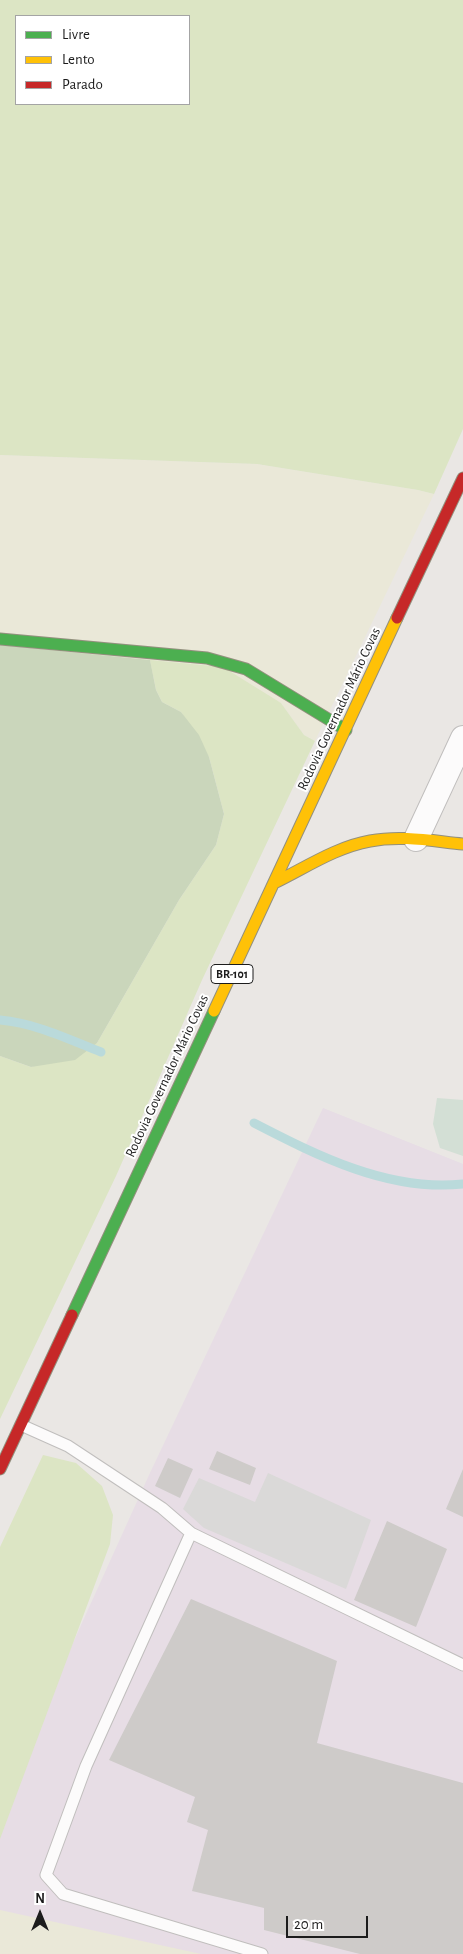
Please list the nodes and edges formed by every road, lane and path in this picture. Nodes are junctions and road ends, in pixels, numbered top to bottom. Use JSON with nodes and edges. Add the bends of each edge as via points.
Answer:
{"nodes":[{"id":1,"x":463,"y":478,"type":"edge"},
{"id":2,"x":0,"y":639,"type":"edge"},
{"id":3,"x":346,"y":730,"type":"junction"},
{"id":4,"x":463,"y":738,"type":"edge"},
{"id":5,"x":416,"y":839,"type":"junction"},
{"id":6,"x":463,"y":844,"type":"edge"},
{"id":7,"x":274,"y":883,"type":"junction"},
{"id":8,"x":21,"y":1425,"type":"junction"},
{"id":9,"x":0,"y":1469,"type":"edge"},
{"id":10,"x":191,"y":1533,"type":"junction"},
{"id":11,"x":463,"y":1665,"type":"edge"},
{"id":12,"x":262,"y":1954,"type":"edge"}],
"edges":[{"from":1,"to":3,"type":"main road","name":"Rodovia Governador Mário Covas","number":"BR-101"},
{"from":2,"to":3,"type":"main road","via":[[207,658],[246,669]]},
{"from":3,"to":7,"type":"main road","name":"Rodovia Governador Mário Covas","number":"BR-101"},
{"from":4,"to":5,"type":"street"},
{"from":5,"to":6,"type":"main road"},
{"from":5,"to":7,"type":"main road","via":[[380,839],[354,844]]},
{"from":7,"to":8,"type":"main road","name":"Rodovia Governador Mário Covas","number":"BR-101"},
{"from":8,"to":9,"type":"main road","name":"Rodovia Governador Mário Covas","number":"BR-101"},
{"from":8,"to":10,"type":"lane","via":[[68,1446],[162,1508]]},
{"from":10,"to":11,"type":"lane"},
{"from":10,"to":12,"type":"lane","via":[[86,1766],[46,1875],[63,1894]]}]}
